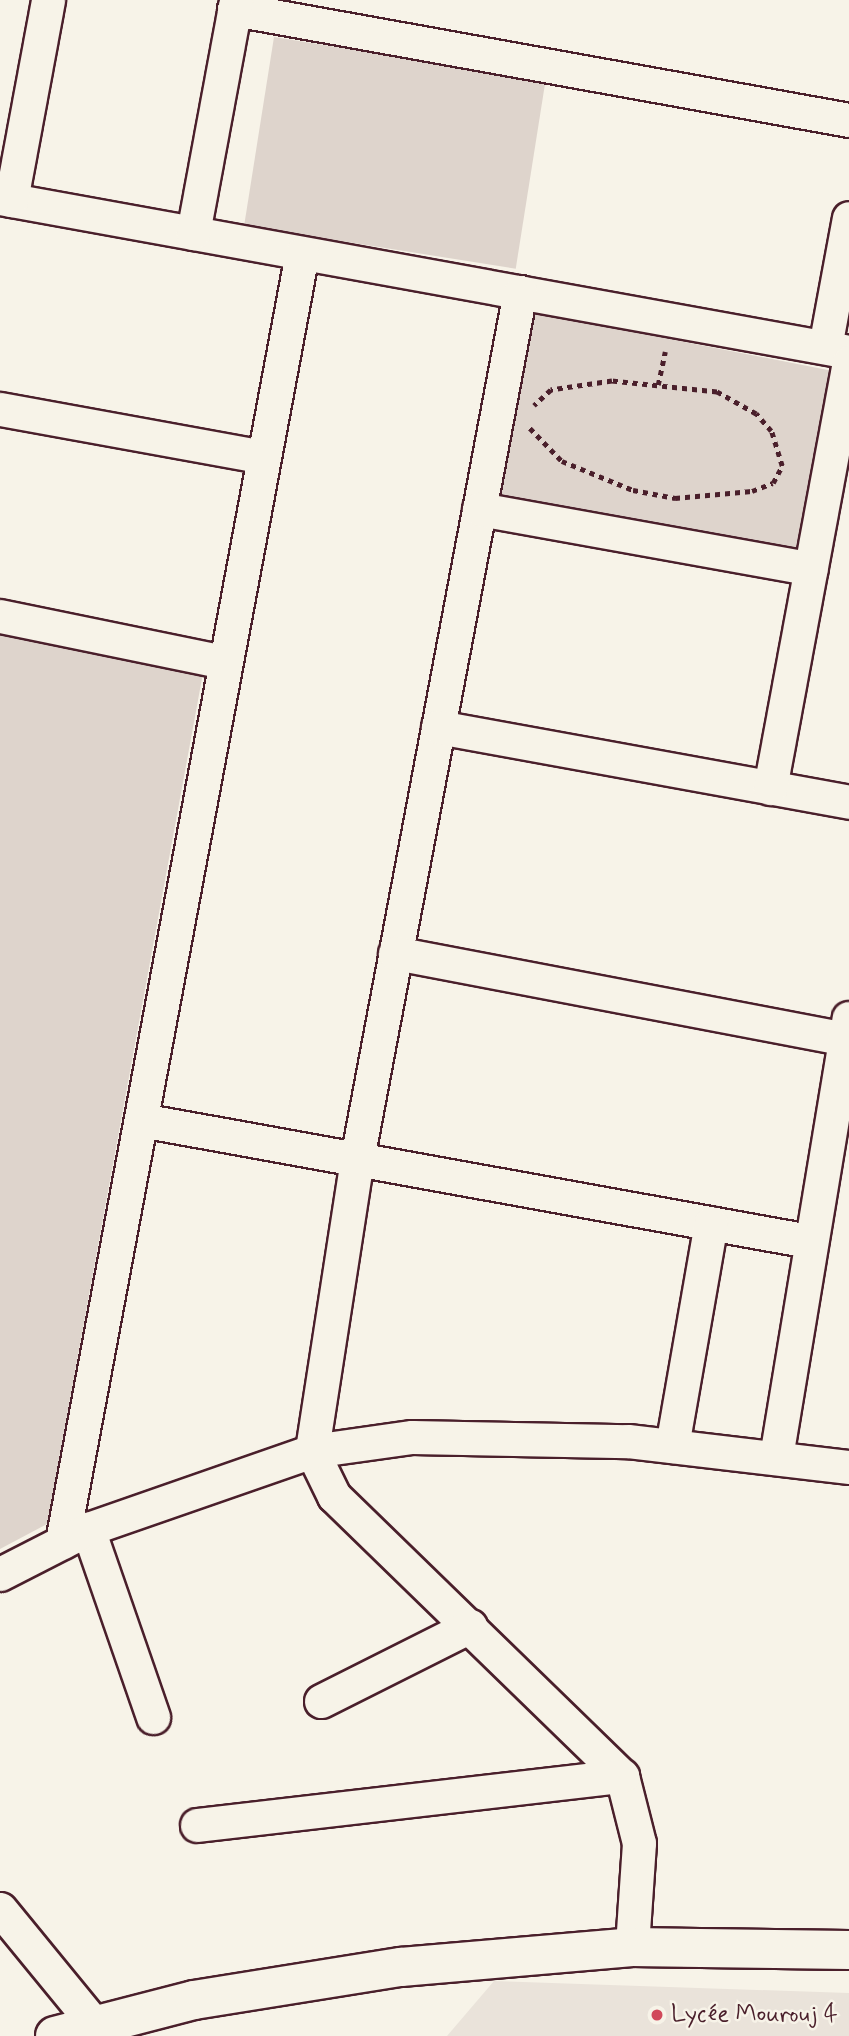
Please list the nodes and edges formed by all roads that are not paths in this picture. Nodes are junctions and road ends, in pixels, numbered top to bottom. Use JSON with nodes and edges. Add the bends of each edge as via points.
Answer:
{"nodes":[{"id":1,"x":48,"y":0,"type":"edge"},
{"id":2,"x":235,"y":4,"type":"edge"},
{"id":3,"x":849,"y":120,"type":"edge"},
{"id":4,"x":5,"y":199,"type":"edge"},
{"id":5,"x":849,"y":218,"type":"edge"},
{"id":6,"x":193,"y":233,"type":"junction"},
{"id":7,"x":302,"y":253,"type":"junction"},
{"id":8,"x":520,"y":292,"type":"junction"},
{"id":9,"x":841,"y":354,"type":"edge"},
{"id":10,"x":0,"y":409,"type":"edge"},
{"id":11,"x":264,"y":457,"type":"junction"},
{"id":12,"x":479,"y":509,"type":"junction"},
{"id":13,"x":811,"y":569,"type":"junction"},
{"id":14,"x":0,"y":616,"type":"edge"},
{"id":15,"x":224,"y":662,"type":"junction"},
{"id":16,"x":438,"y":727,"type":"junction"},
{"id":17,"x":770,"y":788,"type":"junction"},
{"id":18,"x":849,"y":802,"type":"edge"},
{"id":19,"x":395,"y":953,"type":"junction"},
{"id":20,"x":847,"y":1029,"type":"edge"},
{"id":21,"x":141,"y":1120,"type":"junction"},
{"id":22,"x":358,"y":1159,"type":"junction"},
{"id":23,"x":711,"y":1223,"type":"junction"},
{"id":24,"x":809,"y":1241,"type":"junction"},
{"id":25,"x":672,"y":1446,"type":"junction"},
{"id":26,"x":312,"y":1451,"type":"junction"},
{"id":27,"x":776,"y":1457,"type":"junction"},
{"id":28,"x":849,"y":1467,"type":"edge"},
{"id":29,"x":75,"y":1536,"type":"junction"},
{"id":30,"x":0,"y":1574,"type":"edge"},
{"id":31,"x":470,"y":1626,"type":"junction"},
{"id":32,"x":321,"y":1701,"type":"dead end"},
{"id":33,"x":153,"y":1717,"type":"dead end"},
{"id":34,"x":622,"y":1776,"type":"junction"},
{"id":35,"x":197,"y":1825,"type":"dead end"},
{"id":36,"x":0,"y":1909,"type":"edge"},
{"id":37,"x":632,"y":1947,"type":"junction"},
{"id":38,"x":849,"y":1950,"type":"edge"},
{"id":39,"x":99,"y":2029,"type":"edge"},
{"id":40,"x":55,"y":2036,"type":"edge"}],
"edges":[{"from":1,"to":4,"type":"street"},
{"from":2,"to":3,"type":"street"},
{"from":2,"to":6,"type":"street"},
{"from":4,"to":6,"type":"street"},
{"from":5,"to":9,"type":"street"},
{"from":6,"to":7,"type":"street"},
{"from":7,"to":8,"type":"street"},
{"from":7,"to":11,"type":"street"},
{"from":8,"to":9,"type":"street"},
{"from":8,"to":12,"type":"street"},
{"from":9,"to":13,"type":"street"},
{"from":10,"to":11,"type":"street"},
{"from":11,"to":15,"type":"street"},
{"from":12,"to":13,"type":"street"},
{"from":12,"to":16,"type":"street"},
{"from":13,"to":17,"type":"street"},
{"from":14,"to":15,"type":"street"},
{"from":15,"to":21,"type":"street"},
{"from":16,"to":17,"type":"street"},
{"from":16,"to":19,"type":"street"},
{"from":17,"to":18,"type":"street"},
{"from":19,"to":20,"type":"street"},
{"from":19,"to":22,"type":"street"},
{"from":20,"to":24,"type":"street"},
{"from":21,"to":22,"type":"street"},
{"from":21,"to":29,"type":"street"},
{"from":22,"to":23,"type":"street"},
{"from":22,"to":26,"type":"street"},
{"from":23,"to":24,"type":"street"},
{"from":23,"to":25,"type":"street"},
{"from":24,"to":27,"type":"street"},
{"from":25,"to":26,"type":"street","via":[[488,1436]]},
{"from":25,"to":27,"type":"street"},
{"from":26,"to":29,"type":"street"},
{"from":26,"to":31,"type":"street","via":[[334,1496]]},
{"from":27,"to":28,"type":"street"},
{"from":29,"to":30,"type":"street"},
{"from":29,"to":33,"type":"street"},
{"from":31,"to":32,"type":"street"},
{"from":31,"to":34,"type":"street"},
{"from":34,"to":35,"type":"street"},
{"from":34,"to":37,"type":"street","via":[[639,1843]]},
{"from":36,"to":39,"type":"street"},
{"from":37,"to":38,"type":"street"},
{"from":37,"to":39,"type":"street","via":[[401,1967]]},
{"from":39,"to":40,"type":"street"}]}
